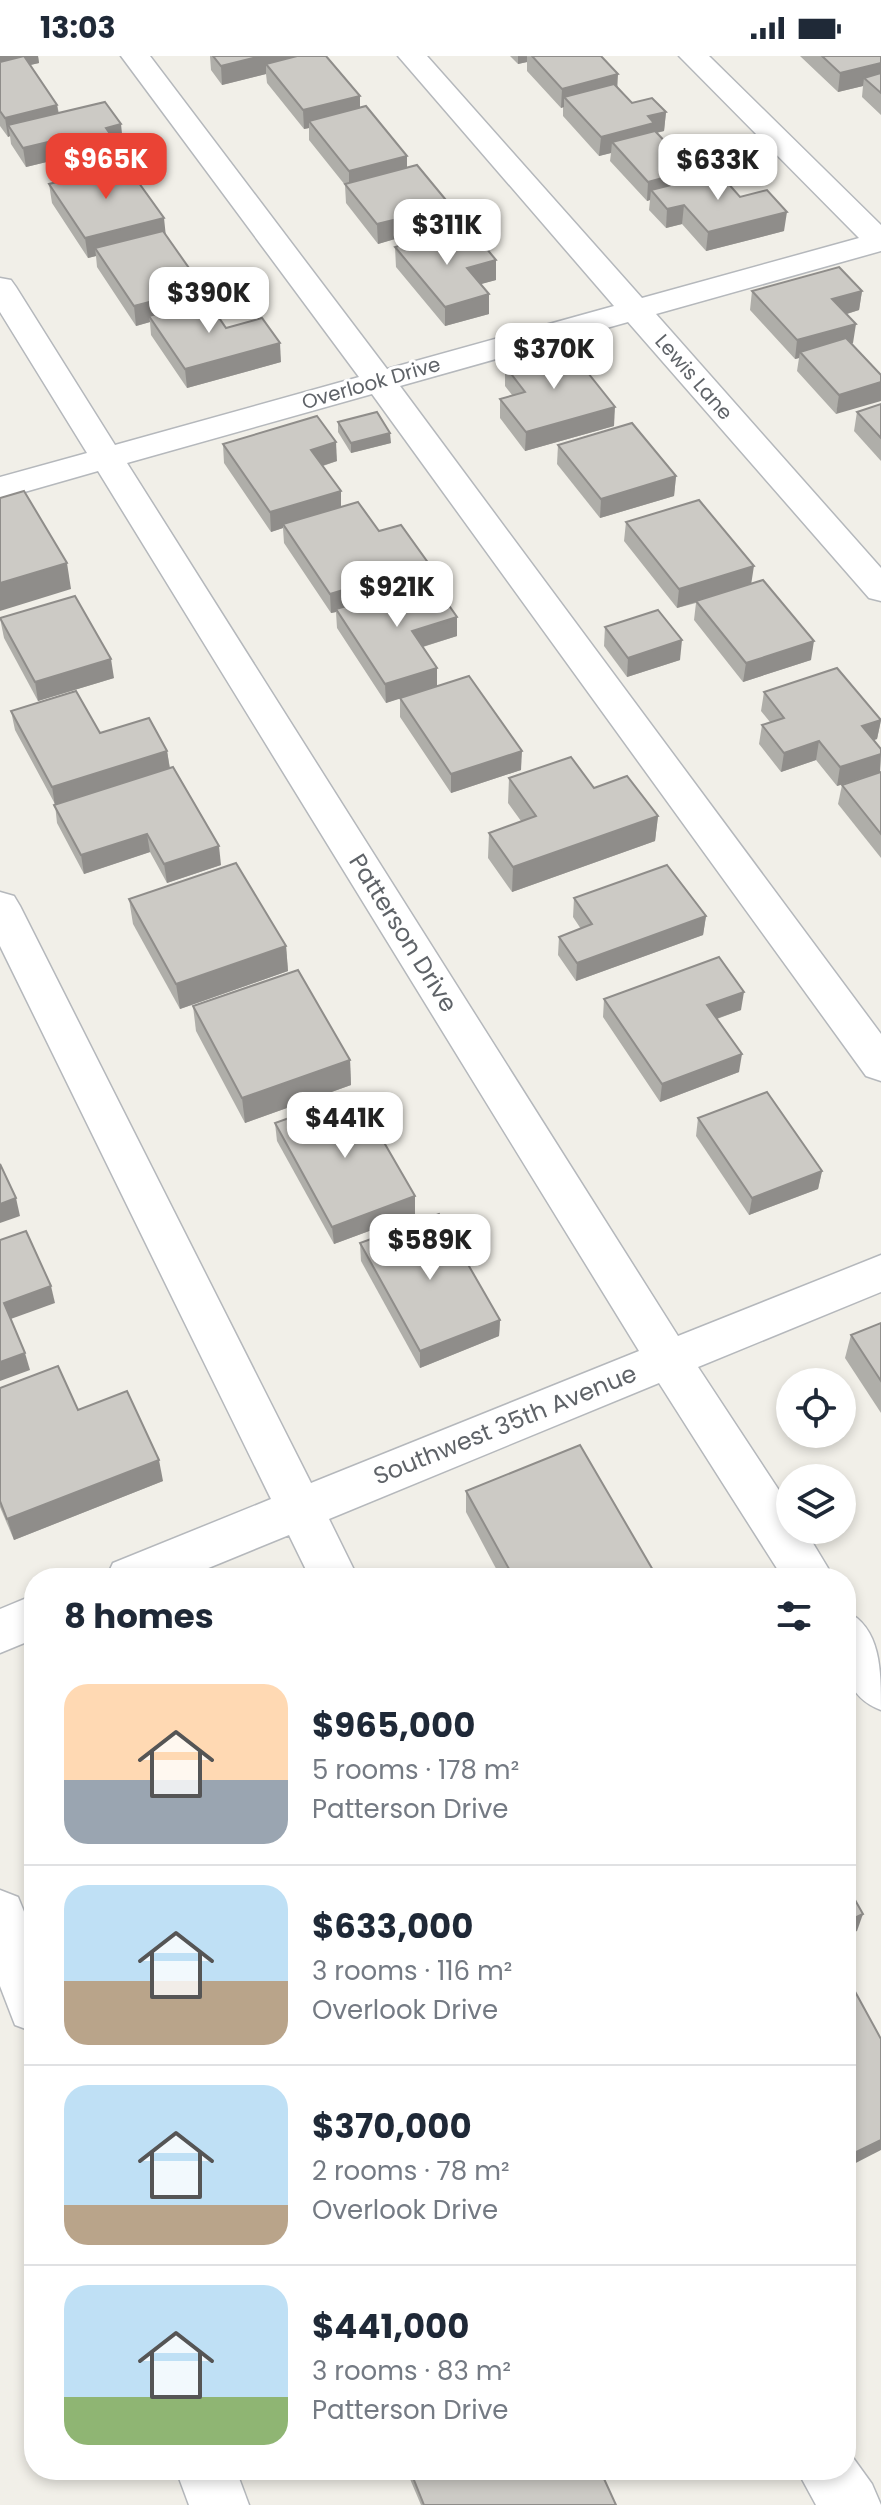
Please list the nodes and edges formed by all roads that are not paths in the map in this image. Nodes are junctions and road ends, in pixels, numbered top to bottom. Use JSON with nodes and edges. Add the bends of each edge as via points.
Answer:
{"nodes":[{"id":1,"x":135,"y":56,"type":"edge"},
{"id":2,"x":412,"y":56,"type":"edge"},
{"id":3,"x":693,"y":56,"type":"edge"},
{"id":4,"x":881,"y":241,"type":"edge"},
{"id":5,"x":0,"y":287,"type":"edge"},
{"id":6,"x":635,"y":309,"type":"junction"},
{"id":7,"x":379,"y":381,"type":"junction"},
{"id":8,"x":107,"y":457,"type":"junction"},
{"id":9,"x":0,"y":488,"type":"edge"},
{"id":10,"x":881,"y":590,"type":"edge"},
{"id":11,"x":0,"y":906,"type":"edge"},
{"id":12,"x":881,"y":1065,"type":"edge"},
{"id":13,"x":881,"y":1273,"type":"edge"},
{"id":14,"x":668,"y":1359,"type":"junction"},
{"id":15,"x":299,"y":1509,"type":"junction"},
{"id":16,"x":154,"y":1568,"type":"edge"},
{"id":17,"x":329,"y":1568,"type":"edge"},
{"id":18,"x":804,"y":1568,"type":"edge"},
{"id":19,"x":24,"y":1621,"type":"edge"},
{"id":20,"x":0,"y":1631,"type":"edge"},
{"id":21,"x":856,"y":1648,"type":"edge"},
{"id":22,"x":881,"y":1687,"type":"edge"},
{"id":23,"x":0,"y":1915,"type":"edge"},
{"id":24,"x":24,"y":1979,"type":"edge"},
{"id":25,"x":210,"y":2480,"type":"edge"},
{"id":26,"x":834,"y":2480,"type":"edge"},
{"id":27,"x":219,"y":2505,"type":"edge"},
{"id":28,"x":851,"y":2505,"type":"edge"}],
"edges":[{"from":1,"to":7,"type":"street"},
{"from":2,"to":6,"type":"street","name":"Lewis Lane"},
{"from":3,"to":4,"type":"street"},
{"from":4,"to":6,"type":"street","name":"Overlook Drive"},
{"from":5,"to":8,"type":"street","name":"Patterson Drive"},
{"from":6,"to":7,"type":"street","name":"Overlook Drive"},
{"from":6,"to":10,"type":"street","name":"Lewis Lane"},
{"from":7,"to":8,"type":"street","name":"Overlook Drive"},
{"from":7,"to":12,"type":"street"},
{"from":8,"to":9,"type":"street","name":"Overlook Drive"},
{"from":8,"to":14,"type":"street","name":"Patterson Drive"},
{"from":11,"to":15,"type":"street"},
{"from":13,"to":14,"type":"street","name":"Southwest 35th Avenue"},
{"from":14,"to":15,"type":"street","name":"Southwest 35th Avenue"},
{"from":14,"to":18,"type":"street","name":"Patterson Drive"},
{"from":15,"to":16,"type":"street","name":"Southwest 35th Avenue"},
{"from":15,"to":17,"type":"street"},
{"from":19,"to":20,"type":"street"},
{"from":21,"to":22,"type":"street"},
{"from":23,"to":24,"type":"street"},
{"from":25,"to":27,"type":"street"},
{"from":26,"to":28,"type":"street"}]}
